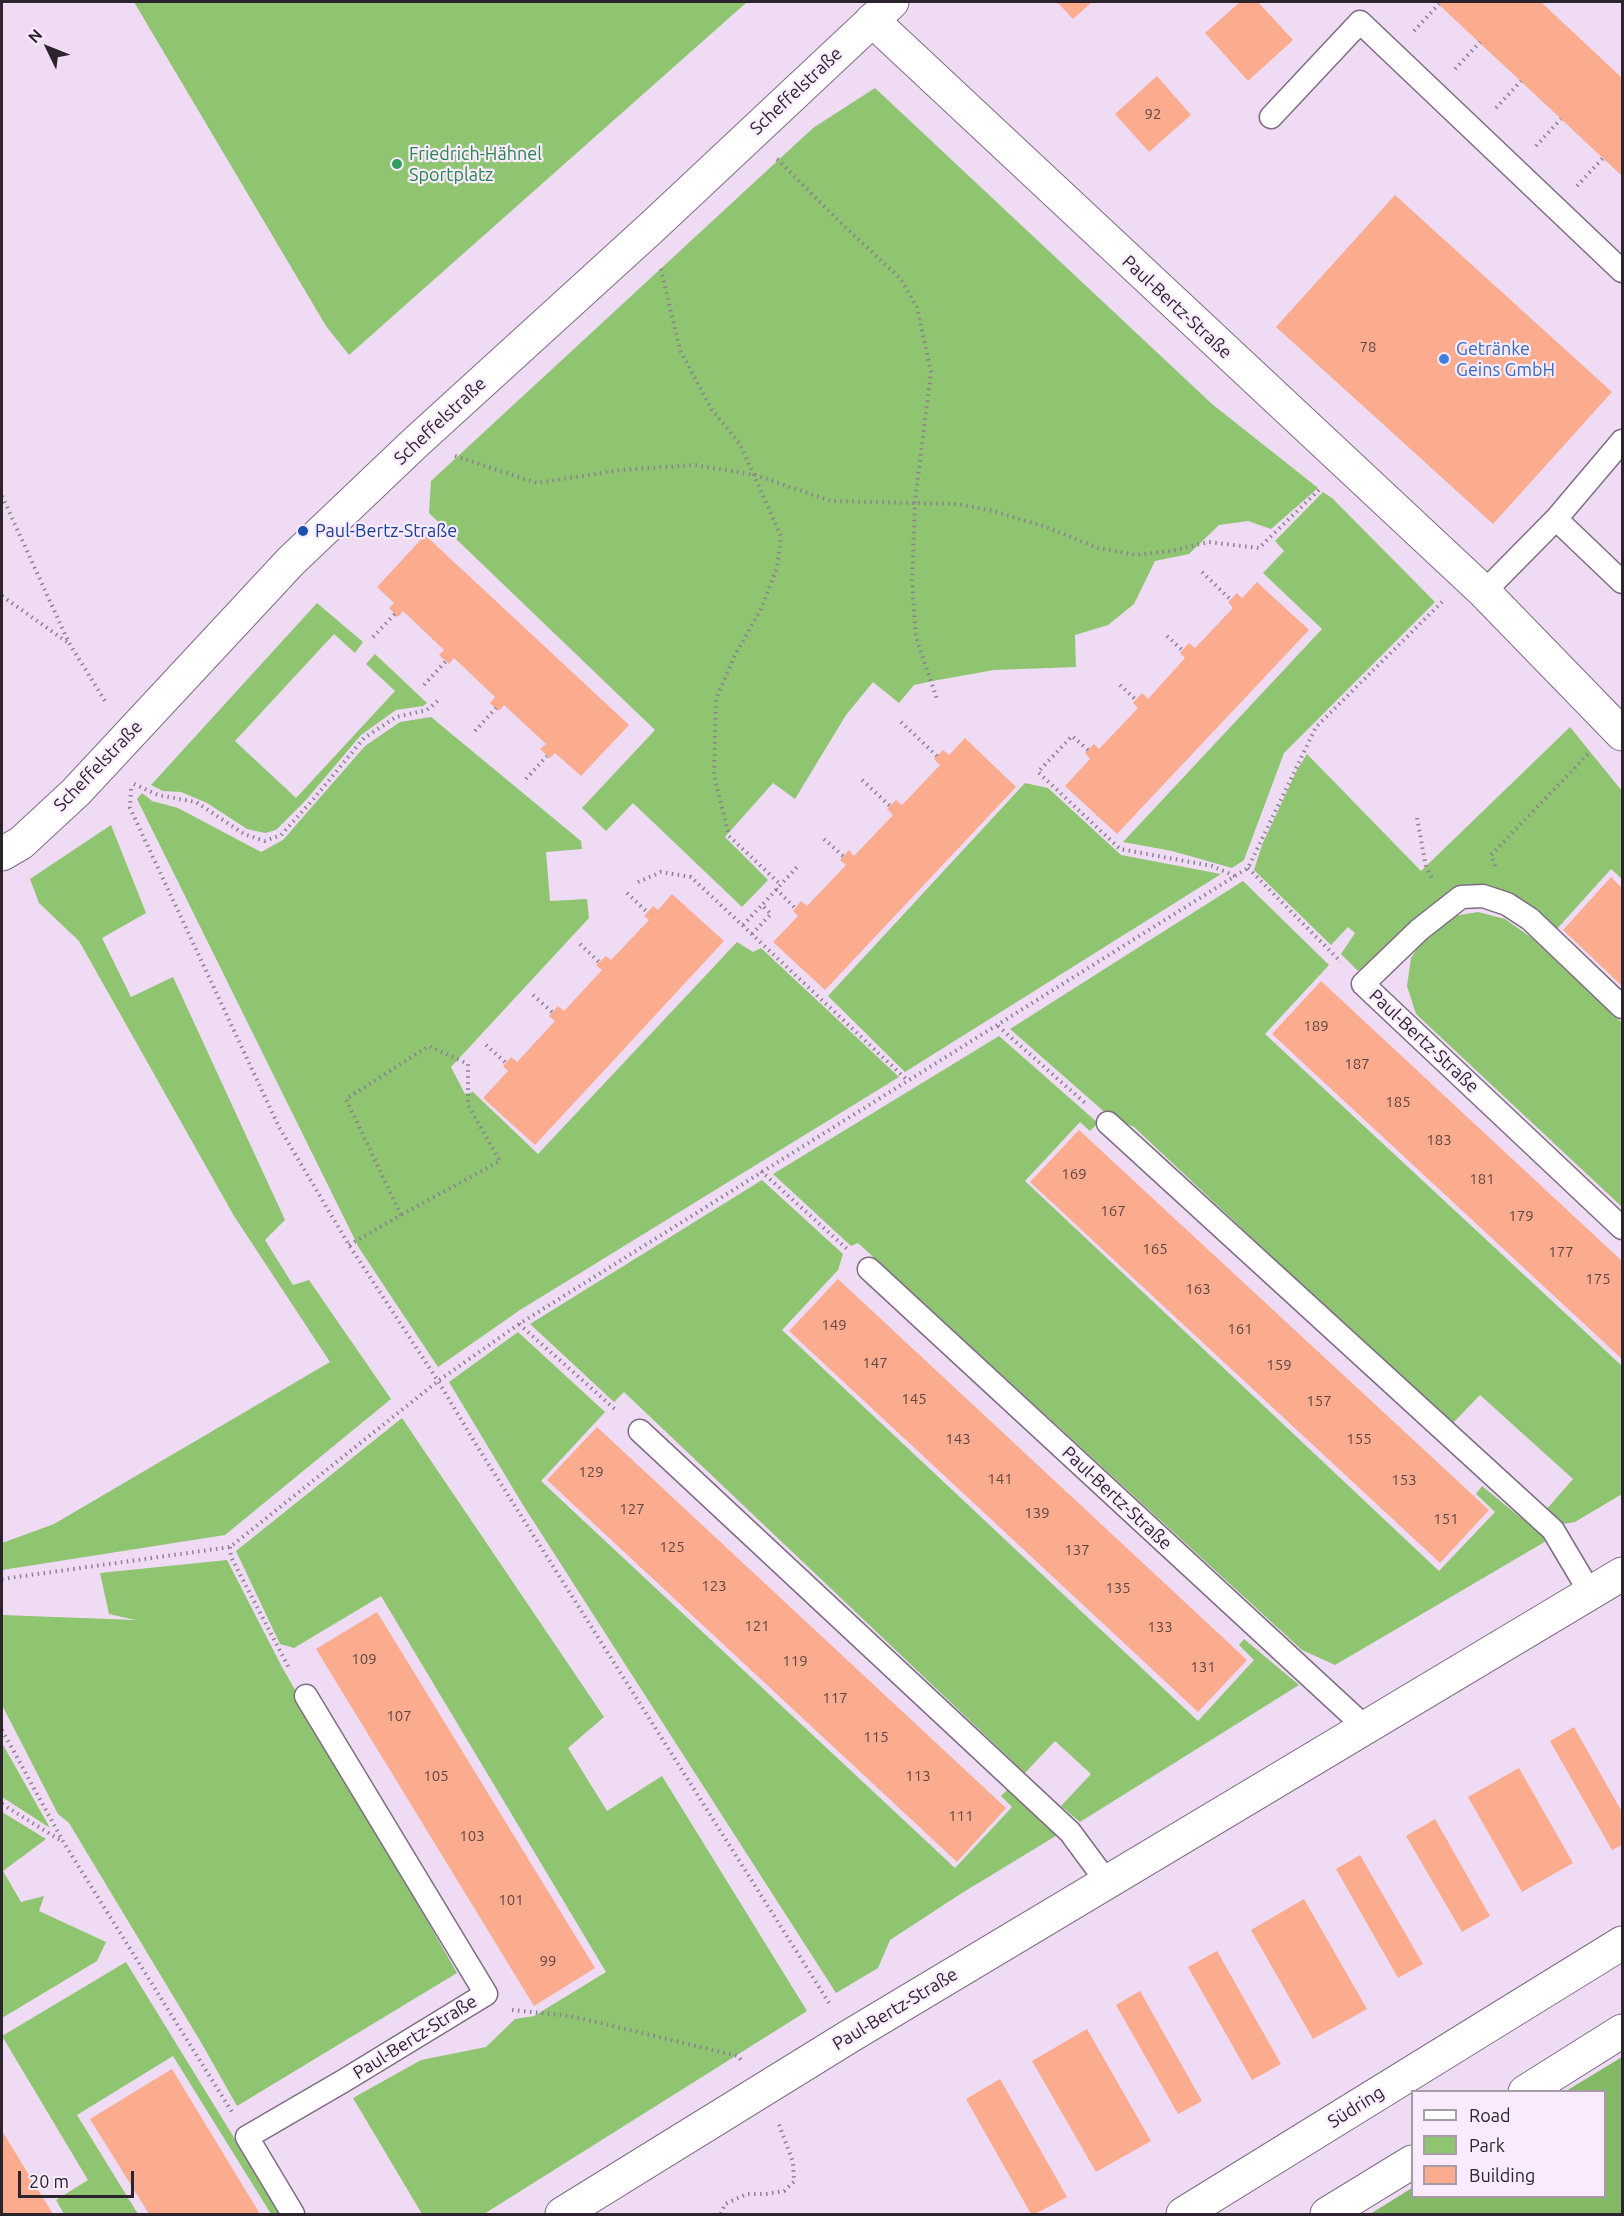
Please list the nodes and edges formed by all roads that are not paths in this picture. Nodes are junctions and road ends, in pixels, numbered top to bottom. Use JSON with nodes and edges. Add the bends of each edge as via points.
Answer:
{"nodes":[{"id":1,"x":882,"y":11,"type":"edge"},
{"id":2,"x":1271,"y":117,"type":"dead end"},
{"id":3,"x":1623,"y":271,"type":"edge"},
{"id":4,"x":1623,"y":441,"type":"edge"},
{"id":5,"x":1556,"y":519,"type":"junction"},
{"id":6,"x":1623,"y":582,"type":"edge"},
{"id":7,"x":1476,"y":584,"type":"junction"},
{"id":8,"x":1619,"y":730,"type":"edge"},
{"id":9,"x":2,"y":854,"type":"edge"},
{"id":10,"x":1623,"y":1007,"type":"edge"},
{"id":11,"x":1108,"y":1123,"type":"road end"},
{"id":12,"x":1623,"y":1227,"type":"edge"},
{"id":13,"x":869,"y":1269,"type":"road end"},
{"id":14,"x":640,"y":1431,"type":"road end"},
{"id":15,"x":1623,"y":1574,"type":"edge"},
{"id":16,"x":1591,"y":1594,"type":"junction"},
{"id":17,"x":306,"y":1696,"type":"road end"},
{"id":18,"x":1365,"y":1727,"type":"junction"},
{"id":19,"x":1107,"y":1882,"type":"junction"},
{"id":20,"x":1623,"y":1943,"type":"edge"},
{"id":21,"x":1623,"y":2031,"type":"edge"},
{"id":22,"x":1527,"y":2090,"type":"edge"},
{"id":23,"x":1411,"y":2163,"type":"edge"},
{"id":24,"x":293,"y":2214,"type":"edge"},
{"id":25,"x":562,"y":2214,"type":"edge"},
{"id":26,"x":1183,"y":2214,"type":"edge"},
{"id":27,"x":1327,"y":2214,"type":"edge"}],
"edges":[{"from":1,"to":7,"type":"street","name":"Paul-Bertz-Straße","via":[[1346,464]]},
{"from":1,"to":9,"type":"street","name":"Scheffelstraße","via":[[291,561],[76,792],[21,843]]},
{"from":2,"to":3,"type":"lane","via":[[1360,22]]},
{"from":4,"to":5,"type":"lane"},
{"from":5,"to":6,"type":"lane"},
{"from":5,"to":7,"type":"lane"},
{"from":7,"to":8,"type":"street","name":"Paul-Bertz-Straße"},
{"from":10,"to":12,"type":"lane","name":"Paul-Bertz-Straße","via":[[1530,920],[1507,904],[1483,896],[1461,897],[1419,930],[1363,984]]},
{"from":11,"to":16,"type":"lane","via":[[1553,1530]]},
{"from":13,"to":18,"type":"lane","name":"Paul-Bertz-Straße"},
{"from":14,"to":19,"type":"lane","via":[[1070,1832]]},
{"from":15,"to":16,"type":"street","name":"Paul-Bertz-Straße"},
{"from":16,"to":18,"type":"street","name":"Paul-Bertz-Straße"},
{"from":17,"to":24,"type":"lane","name":"Paul-Bertz-Straße","via":[[486,1994],[247,2137]]},
{"from":18,"to":19,"type":"street","name":"Paul-Bertz-Straße"},
{"from":19,"to":25,"type":"street","name":"Paul-Bertz-Straße"},
{"from":20,"to":26,"type":"street","name":"Südring"},
{"from":21,"to":22,"type":"street"},
{"from":23,"to":27,"type":"street"}]}
